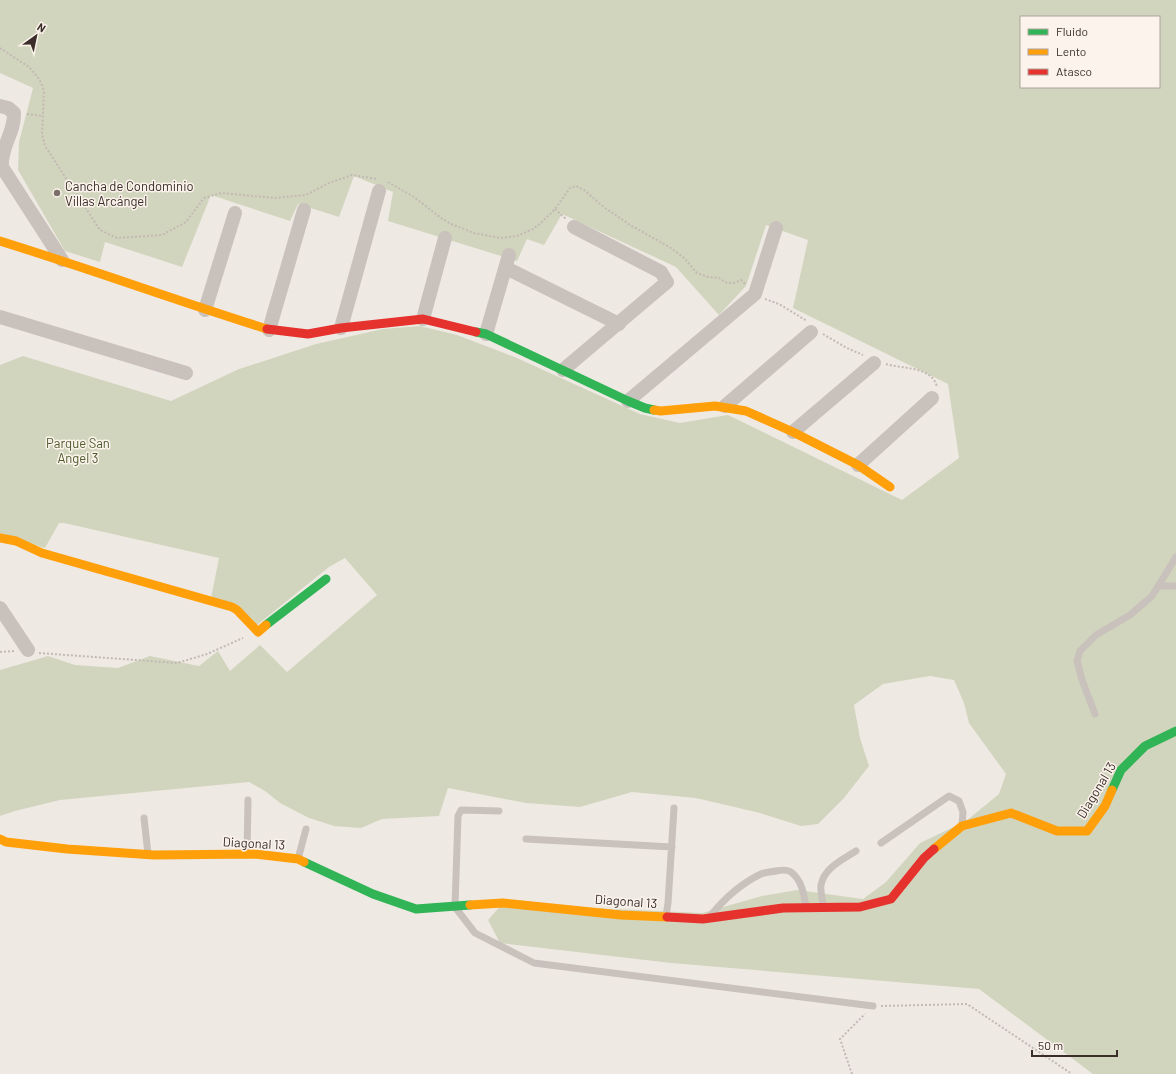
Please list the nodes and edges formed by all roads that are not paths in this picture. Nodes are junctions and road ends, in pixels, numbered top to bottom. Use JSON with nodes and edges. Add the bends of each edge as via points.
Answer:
{"nodes":[{"id":1,"x":0,"y":106,"type":"edge"},
{"id":2,"x":3,"y":174,"type":"edge"},
{"id":3,"x":381,"y":183,"type":"road end"},
{"id":4,"x":304,"y":210,"type":"dead end"},
{"id":5,"x":234,"y":213,"type":"dead end"},
{"id":6,"x":574,"y":227,"type":"dead end"},
{"id":7,"x":776,"y":228,"type":"dead end"},
{"id":8,"x":445,"y":238,"type":"dead end"},
{"id":9,"x":0,"y":241,"type":"edge"},
{"id":10,"x":62,"y":260,"type":"junction"},
{"id":11,"x":205,"y":310,"type":"junction"},
{"id":12,"x":2,"y":319,"type":"edge"},
{"id":13,"x":423,"y":319,"type":"junction"},
{"id":14,"x":619,"y":324,"type":"junction"},
{"id":15,"x":341,"y":328,"type":"junction"},
{"id":16,"x":813,"y":328,"type":"road end"},
{"id":17,"x":269,"y":330,"type":"junction"},
{"id":18,"x":486,"y":334,"type":"junction"},
{"id":19,"x":874,"y":360,"type":"road end"},
{"id":20,"x":563,"y":370,"type":"junction"},
{"id":21,"x":186,"y":373,"type":"dead end"},
{"id":22,"x":932,"y":398,"type":"road end"},
{"id":23,"x":628,"y":402,"type":"junction"},
{"id":24,"x":725,"y":406,"type":"junction"},
{"id":25,"x":793,"y":432,"type":"junction"},
{"id":26,"x":858,"y":465,"type":"junction"},
{"id":27,"x":890,"y":487,"type":"dead end"},
{"id":28,"x":0,"y":538,"type":"edge"},
{"id":29,"x":1176,"y":557,"type":"edge"},
{"id":30,"x":326,"y":579,"type":"dead end"},
{"id":31,"x":1158,"y":586,"type":"junction"},
{"id":32,"x":1176,"y":586,"type":"edge"},
{"id":33,"x":0,"y":608,"type":"edge"},
{"id":34,"x":28,"y":650,"type":"road end"},
{"id":35,"x":1095,"y":714,"type":"dead end"},
{"id":36,"x":1176,"y":731,"type":"edge"},
{"id":37,"x":248,"y":800,"type":"dead end"},
{"id":38,"x":674,"y":808,"type":"dead end"},
{"id":39,"x":499,"y":810,"type":"dead end"},
{"id":40,"x":144,"y":818,"type":"dead end"},
{"id":41,"x":962,"y":826,"type":"junction"},
{"id":42,"x":306,"y":829,"type":"dead end"},
{"id":43,"x":0,"y":839,"type":"edge"},
{"id":44,"x":526,"y":839,"type":"dead end"},
{"id":45,"x":881,"y":843,"type":"dead end"},
{"id":46,"x":672,"y":847,"type":"junction"},
{"id":47,"x":856,"y":851,"type":"dead end"},
{"id":48,"x":148,"y":854,"type":"junction"},
{"id":49,"x":247,"y":854,"type":"junction"},
{"id":50,"x":298,"y":859,"type":"junction"},
{"id":51,"x":455,"y":907,"type":"junction"},
{"id":52,"x":806,"y":908,"type":"junction"},
{"id":53,"x":823,"y":908,"type":"junction"},
{"id":54,"x":665,"y":917,"type":"junction"},
{"id":55,"x":709,"y":918,"type":"junction"},
{"id":56,"x":873,"y":1006,"type":"road end"}],
"edges":[{"from":1,"to":2,"type":"street","via":[[14,113],[14,121],[2,154]]},
{"from":2,"to":10,"type":"street"},
{"from":3,"to":15,"type":"street"},
{"from":4,"to":17,"type":"street"},
{"from":5,"to":11,"type":"street"},
{"from":6,"to":14,"type":"street","via":[[661,272],[667,282]]},
{"from":7,"to":23,"type":"street","via":[[755,294]]},
{"from":8,"to":13,"type":"street"},
{"from":9,"to":10,"type":"street"},
{"from":10,"to":11,"type":"street"},
{"from":11,"to":17,"type":"street"},
{"from":12,"to":21,"type":"street"},
{"from":13,"to":15,"type":"street"},
{"from":13,"to":18,"type":"street"},
{"from":14,"to":18,"type":"street","via":[[508,262]]},
{"from":14,"to":20,"type":"street"},
{"from":15,"to":17,"type":"street","via":[[308,334]]},
{"from":16,"to":24,"type":"street"},
{"from":18,"to":20,"type":"street"},
{"from":19,"to":25,"type":"street"},
{"from":20,"to":23,"type":"street"},
{"from":22,"to":26,"type":"street"},
{"from":23,"to":24,"type":"street","via":[[661,411]]},
{"from":24,"to":25,"type":"street","via":[[756,414]]},
{"from":25,"to":26,"type":"street"},
{"from":26,"to":27,"type":"street"},
{"from":28,"to":30,"type":"street","via":[[16,541],[42,553],[232,607],[258,632]]},
{"from":29,"to":31,"type":"lane"},
{"from":31,"to":32,"type":"lane"},
{"from":31,"to":35,"type":"lane","via":[[1152,596],[1130,615],[1096,635],[1080,651],[1076,661]]},
{"from":33,"to":34,"type":"street"},
{"from":36,"to":41,"type":"street","name":"Diagonal 13","via":[[1145,746],[1121,770],[1105,806],[1087,831],[1057,832],[1011,813]]},
{"from":37,"to":49,"type":"lane"},
{"from":38,"to":46,"type":"lane"},
{"from":39,"to":51,"type":"lane","via":[[461,810],[458,816]]},
{"from":40,"to":48,"type":"lane"},
{"from":41,"to":45,"type":"lane","via":[[963,812],[959,801],[949,796]]},
{"from":41,"to":53,"type":"street","name":"Diagonal 13","via":[[924,858],[891,899],[860,907]]},
{"from":42,"to":50,"type":"lane"},
{"from":43,"to":48,"type":"street","name":"Diagonal 13","via":[[6,842]]},
{"from":44,"to":46,"type":"lane"},
{"from":46,"to":54,"type":"lane"},
{"from":47,"to":53,"type":"lane","via":[[833,865],[824,874],[821,887]]},
{"from":48,"to":49,"type":"street","name":"Diagonal 13"},
{"from":49,"to":50,"type":"street","name":"Diagonal 13"},
{"from":50,"to":51,"type":"street","name":"Diagonal 13","via":[[373,894],[416,909]]},
{"from":51,"to":54,"type":"street","name":"Diagonal 13","via":[[503,903]]},
{"from":51,"to":56,"type":"lane","via":[[476,932],[534,964]]},
{"from":52,"to":53,"type":"street","name":"Diagonal 13"},
{"from":52,"to":55,"type":"street","name":"Diagonal 13","via":[[783,908]]},
{"from":52,"to":55,"type":"lane","via":[[802,888],[796,877],[789,870],[781,870],[762,873],[721,903]]},
{"from":54,"to":55,"type":"street","name":"Diagonal 13"}]}
